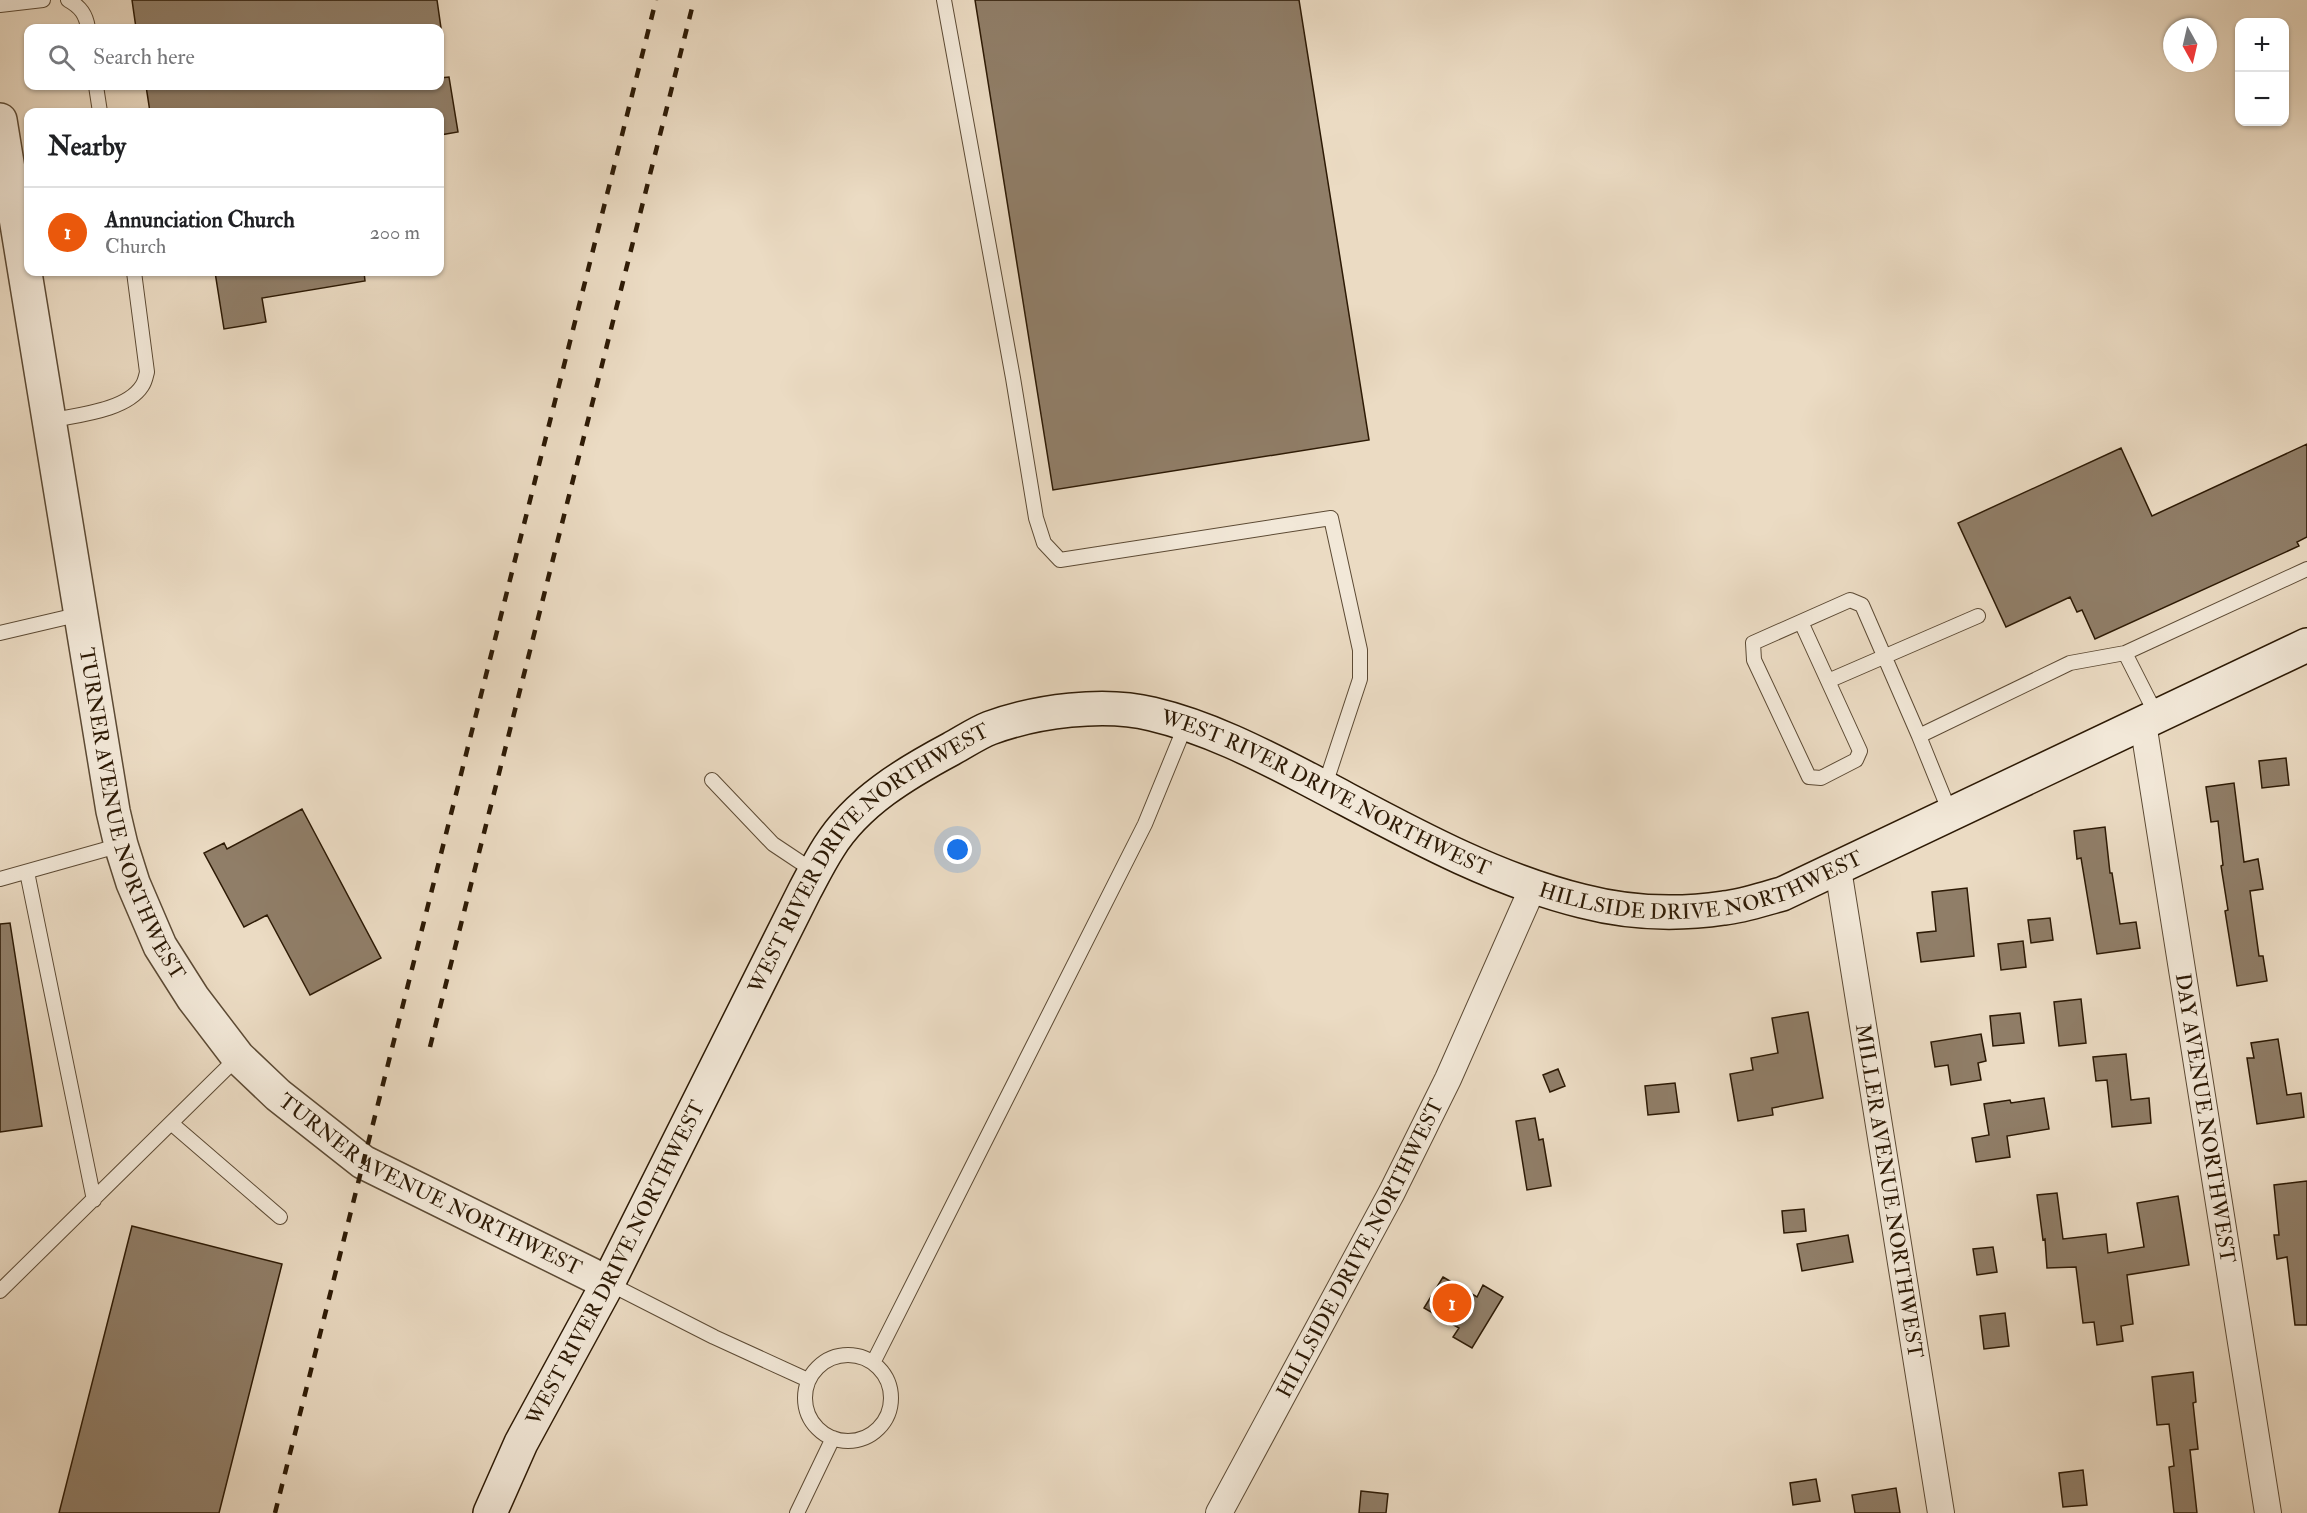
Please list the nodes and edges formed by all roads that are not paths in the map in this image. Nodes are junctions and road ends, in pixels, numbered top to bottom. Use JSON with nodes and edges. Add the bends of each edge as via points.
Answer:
{"nodes":[{"id":1,"x":43,"y":0,"type":"edge"},
{"id":2,"x":68,"y":0,"type":"edge"},
{"id":3,"x":944,"y":0,"type":"edge"},
{"id":4,"x":0,"y":5,"type":"edge"},
{"id":5,"x":88,"y":24,"type":"edge"},
{"id":6,"x":97,"y":90,"type":"edge"},
{"id":7,"x":99,"y":108,"type":"edge"},
{"id":8,"x":0,"y":120,"type":"edge"},
{"id":9,"x":8,"y":164,"type":"edge"},
{"id":10,"x":24,"y":262,"type":"edge"},
{"id":11,"x":26,"y":276,"type":"edge"},
{"id":12,"x":135,"y":276,"type":"edge"},
{"id":13,"x":50,"y":421,"type":"junction"},
{"id":14,"x":2307,"y":569,"type":"edge"},
{"id":15,"x":81,"y":614,"type":"junction"},
{"id":16,"x":1978,"y":616,"type":"dead end"},
{"id":17,"x":1800,"y":622,"type":"junction"},
{"id":18,"x":0,"y":633,"type":"edge"},
{"id":19,"x":2307,"y":645,"type":"edge"},
{"id":20,"x":2126,"y":653,"type":"junction"},
{"id":21,"x":1884,"y":656,"type":"junction"},
{"id":22,"x":1827,"y":681,"type":"junction"},
{"id":23,"x":2150,"y":720,"type":"junction"},
{"id":24,"x":1186,"y":724,"type":"junction"},
{"id":25,"x":1919,"y":736,"type":"junction"},
{"id":26,"x":712,"y":780,"type":"dead end"},
{"id":27,"x":1324,"y":788,"type":"junction"},
{"id":28,"x":1952,"y":815,"type":"junction"},
{"id":29,"x":121,"y":845,"type":"junction"},
{"id":30,"x":1838,"y":869,"type":"junction"},
{"id":31,"x":27,"y":872,"type":"junction"},
{"id":32,"x":815,"y":872,"type":"junction"},
{"id":33,"x":0,"y":879,"type":"edge"},
{"id":34,"x":1533,"y":887,"type":"junction"},
{"id":35,"x":238,"y":1057,"type":"junction"},
{"id":36,"x":171,"y":1123,"type":"junction"},
{"id":37,"x":94,"y":1200,"type":"junction"},
{"id":38,"x":280,"y":1217,"type":"dead end"},
{"id":39,"x":608,"y":1283,"type":"junction"},
{"id":40,"x":0,"y":1292,"type":"edge"},
{"id":41,"x":873,"y":1363,"type":"junction"},
{"id":42,"x":808,"y":1380,"type":"junction"},
{"id":43,"x":833,"y":1438,"type":"junction"},
{"id":44,"x":490,"y":1513,"type":"edge"},
{"id":45,"x":797,"y":1513,"type":"edge"},
{"id":46,"x":1219,"y":1513,"type":"edge"},
{"id":47,"x":1941,"y":1513,"type":"edge"},
{"id":48,"x":2268,"y":1513,"type":"edge"}],
"edges":[{"from":1,"to":4,"type":"lane"},
{"from":2,"to":5,"type":"lane","via":[[78,5]]},
{"from":3,"to":27,"type":"lane","via":[[1036,518],[1044,543],[1060,560],[1331,518],[1360,650],[1360,679]]},
{"from":6,"to":7,"type":"lane"},
{"from":8,"to":9,"type":"main road","name":"TURNER AVENUE NORTHWEST"},
{"from":9,"to":10,"type":"main road","name":"TURNER AVENUE NORTHWEST"},
{"from":11,"to":13,"type":"main road","name":"TURNER AVENUE NORTHWEST"},
{"from":12,"to":13,"type":"lane","via":[[147,372],[142,386],[108,409]]},
{"from":13,"to":15,"type":"main road","name":"TURNER AVENUE NORTHWEST"},
{"from":14,"to":20,"type":"lane"},
{"from":15,"to":18,"type":"lane"},
{"from":15,"to":29,"type":"main road","name":"TURNER AVENUE NORTHWEST"},
{"from":16,"to":21,"type":"lane"},
{"from":17,"to":21,"type":"lane","via":[[1850,600],[1862,605]]},
{"from":17,"to":22,"type":"lane"},
{"from":17,"to":22,"type":"lane","via":[[1753,643],[1754,660],[1809,777],[1821,778],[1856,760],[1860,751]]},
{"from":19,"to":23,"type":"main road","name":"HILLSIDE DRIVE NORTHWEST"},
{"from":20,"to":23,"type":"lane"},
{"from":20,"to":25,"type":"lane","via":[[2070,663]]},
{"from":21,"to":22,"type":"lane"},
{"from":21,"to":25,"type":"lane"},
{"from":23,"to":28,"type":"main road","name":"HILLSIDE DRIVE NORTHWEST"},
{"from":23,"to":48,"type":"street","name":"DAY AVENUE NORTHWEST"},
{"from":24,"to":27,"type":"main road","name":"WEST RIVER DRIVE NORTHWEST","via":[[1213,733]]},
{"from":24,"to":32,"type":"main road","name":"WEST RIVER DRIVE NORTHWEST","via":[[1150,713],[1112,708],[1027,717],[988,729],[922,764],[866,803],[830,845]]},
{"from":24,"to":41,"type":"lane","via":[[1145,824]]},
{"from":25,"to":28,"type":"lane"},
{"from":26,"to":32,"type":"lane","via":[[773,844]]},
{"from":27,"to":34,"type":"main road","name":"WEST RIVER DRIVE NORTHWEST","via":[[1464,860]]},
{"from":28,"to":30,"type":"main road","name":"HILLSIDE DRIVE NORTHWEST"},
{"from":29,"to":31,"type":"lane"},
{"from":29,"to":35,"type":"main road","name":"TURNER AVENUE NORTHWEST","via":[[160,946]]},
{"from":30,"to":34,"type":"main road","name":"HILLSIDE DRIVE NORTHWEST","via":[[1782,894],[1693,912],[1625,909]]},
{"from":30,"to":47,"type":"street","name":"MILLER AVENUE NORTHWEST"},
{"from":31,"to":33,"type":"lane"},
{"from":31,"to":37,"type":"lane"},
{"from":32,"to":39,"type":"main road","name":"WEST RIVER DRIVE NORTHWEST"},
{"from":34,"to":46,"type":"street","name":"HILLSIDE DRIVE NORTHWEST","via":[[1448,1079],[1392,1192]]},
{"from":35,"to":36,"type":"lane"},
{"from":35,"to":39,"type":"main road","name":"TURNER AVENUE NORTHWEST","via":[[278,1095],[363,1162]]},
{"from":36,"to":37,"type":"lane"},
{"from":36,"to":38,"type":"lane"},
{"from":37,"to":40,"type":"lane"},
{"from":39,"to":42,"type":"lane"},
{"from":39,"to":44,"type":"main road","name":"WEST RIVER DRIVE NORTHWEST","via":[[521,1443]]},
{"from":41,"to":42,"type":"lane","via":[[849,1354],[836,1356],[824,1361]]},
{"from":41,"to":43,"type":"lane","via":[[883,1372],[890,1389],[886,1419],[862,1438]]},
{"from":42,"to":43,"type":"lane","via":[[808,1414],[814,1425]]},
{"from":43,"to":45,"type":"lane"}]}
